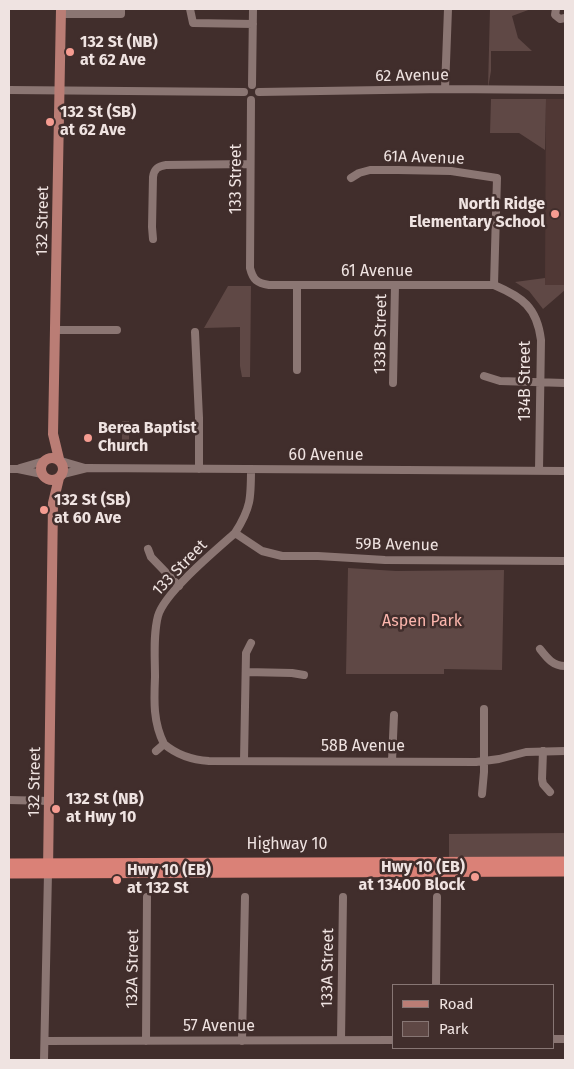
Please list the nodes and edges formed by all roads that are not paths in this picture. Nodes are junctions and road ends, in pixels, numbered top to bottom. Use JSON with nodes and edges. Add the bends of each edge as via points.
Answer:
{"nodes":[{"id":1,"x":190,"y":9,"type":"edge"},
{"id":2,"x":253,"y":9,"type":"edge"},
{"id":3,"x":448,"y":9,"type":"edge"},
{"id":4,"x":556,"y":9,"type":"edge"},
{"id":5,"x":60,"y":11,"type":"edge"},
{"id":6,"x":121,"y":12,"type":"edge"},
{"id":7,"x":565,"y":18,"type":"edge"},
{"id":8,"x":253,"y":24,"type":"junction"},
{"id":9,"x":252,"y":85,"type":"junction"},
{"id":10,"x":445,"y":89,"type":"junction"},
{"id":11,"x":9,"y":90,"type":"edge"},
{"id":12,"x":565,"y":90,"type":"edge"},
{"id":13,"x":59,"y":91,"type":"junction"},
{"id":14,"x":244,"y":92,"type":"junction"},
{"id":15,"x":259,"y":92,"type":"junction"},
{"id":16,"x":251,"y":100,"type":"junction"},
{"id":17,"x":250,"y":164,"type":"junction"},
{"id":18,"x":350,"y":178,"type":"dead end"},
{"id":19,"x":153,"y":239,"type":"dead end"},
{"id":20,"x":260,"y":284,"type":"joint"},
{"id":21,"x":395,"y":285,"type":"junction"},
{"id":22,"x":494,"y":285,"type":"junction"},
{"id":23,"x":298,"y":286,"type":"junction"},
{"id":24,"x":56,"y":330,"type":"junction"},
{"id":25,"x":117,"y":330,"type":"dead end"},
{"id":26,"x":195,"y":332,"type":"dead end"},
{"id":27,"x":297,"y":370,"type":"dead end"},
{"id":28,"x":484,"y":376,"type":"dead end"},
{"id":29,"x":540,"y":382,"type":"junction"},
{"id":30,"x":394,"y":383,"type":"dead end"},
{"id":31,"x":565,"y":383,"type":"edge"},
{"id":32,"x":53,"y":434,"type":"junction"},
{"id":33,"x":60,"y":460,"type":"junction"},
{"id":34,"x":44,"y":461,"type":"junction"},
{"id":35,"x":87,"y":468,"type":"junction"},
{"id":36,"x":9,"y":469,"type":"edge"},
{"id":37,"x":18,"y":469,"type":"junction"},
{"id":38,"x":199,"y":469,"type":"junction"},
{"id":39,"x":251,"y":469,"type":"junction"},
{"id":40,"x":539,"y":470,"type":"junction"},
{"id":41,"x":565,"y":470,"type":"edge"},
{"id":42,"x":43,"y":475,"type":"junction"},
{"id":43,"x":61,"y":476,"type":"junction"},
{"id":44,"x":53,"y":503,"type":"junction"},
{"id":45,"x":234,"y":532,"type":"junction"},
{"id":46,"x":148,"y":549,"type":"dead end"},
{"id":47,"x":565,"y":560,"type":"edge"},
{"id":48,"x":179,"y":586,"type":"junction"},
{"id":49,"x":251,"y":644,"type":"dead end"},
{"id":50,"x":540,"y":649,"type":"dead end"},
{"id":51,"x":565,"y":666,"type":"edge"},
{"id":52,"x":246,"y":672,"type":"junction"},
{"id":53,"x":304,"y":675,"type":"dead end"},
{"id":54,"x":484,"y":709,"type":"dead end"},
{"id":55,"x":394,"y":715,"type":"dead end"},
{"id":56,"x":164,"y":744,"type":"junction"},
{"id":57,"x":156,"y":751,"type":"dead end"},
{"id":58,"x":543,"y":751,"type":"junction"},
{"id":59,"x":565,"y":751,"type":"edge"},
{"id":60,"x":244,"y":760,"type":"junction"},
{"id":61,"x":392,"y":761,"type":"junction"},
{"id":62,"x":484,"y":762,"type":"junction"},
{"id":63,"x":550,"y":792,"type":"dead end"},
{"id":64,"x":482,"y":794,"type":"dead end"},
{"id":65,"x":9,"y":800,"type":"edge"},
{"id":66,"x":50,"y":801,"type":"junction"},
{"id":67,"x":565,"y":862,"type":"edge"},
{"id":68,"x":9,"y":864,"type":"edge"},
{"id":69,"x":48,"y":868,"type":"junction"},
{"id":70,"x":565,"y":871,"type":"edge"},
{"id":71,"x":9,"y":874,"type":"edge"},
{"id":72,"x":148,"y":897,"type":"dead end"},
{"id":73,"x":245,"y":897,"type":"dead end"},
{"id":74,"x":343,"y":897,"type":"dead end"},
{"id":75,"x":437,"y":898,"type":"dead end"},
{"id":76,"x":436,"y":984,"type":"edge"},
{"id":77,"x":242,"y":1040,"type":"junction"},
{"id":78,"x":341,"y":1040,"type":"junction"},
{"id":79,"x":392,"y":1040,"type":"edge"},
{"id":80,"x":146,"y":1041,"type":"junction"},
{"id":81,"x":45,"y":1042,"type":"junction"},
{"id":82,"x":44,"y":1060,"type":"edge"}],
"edges":[{"from":1,"to":8,"type":"street","via":[[192,23]]},
{"from":2,"to":8,"type":"street"},
{"from":3,"to":10,"type":"street"},
{"from":4,"to":7,"type":"street","via":[[556,15],[560,19]]},
{"from":5,"to":6,"type":"street"},
{"from":5,"to":13,"type":"main road","name":"132 Street"},
{"from":8,"to":9,"type":"street"},
{"from":9,"to":14,"type":"street","via":[[247,86]]},
{"from":9,"to":15,"type":"street"},
{"from":10,"to":12,"type":"street","name":"62 Avenue"},
{"from":10,"to":15,"type":"street","name":"62 Avenue"},
{"from":11,"to":13,"type":"street"},
{"from":13,"to":14,"type":"street"},
{"from":13,"to":24,"type":"main road","name":"132 Street"},
{"from":14,"to":16,"type":"street"},
{"from":15,"to":16,"type":"street"},
{"from":16,"to":17,"type":"street","name":"133 Street"},
{"from":17,"to":19,"type":"street","via":[[166,165],[157,168],[153,180]]},
{"from":17,"to":20,"type":"street","name":"133 Street","via":[[250,268],[252,277]]},
{"from":18,"to":22,"type":"street","name":"61A Avenue","via":[[359,172],[380,170],[450,171],[497,178]]},
{"from":20,"to":23,"type":"street","name":"61 Avenue"},
{"from":21,"to":22,"type":"street","name":"61 Avenue"},
{"from":21,"to":23,"type":"street","name":"61 Avenue"},
{"from":21,"to":30,"type":"street","name":"133B Street"},
{"from":22,"to":29,"type":"street","name":"134B Street","via":[[523,299],[539,326]]},
{"from":23,"to":27,"type":"street"},
{"from":24,"to":25,"type":"street"},
{"from":24,"to":32,"type":"main road","name":"132 Street"},
{"from":26,"to":38,"type":"street"},
{"from":28,"to":29,"type":"street","via":[[500,381]]},
{"from":29,"to":31,"type":"street"},
{"from":29,"to":40,"type":"street","name":"134B Street"},
{"from":32,"to":33,"type":"main road","name":"132 Street"},
{"from":32,"to":34,"type":"main road","name":"132 Street"},
{"from":33,"to":34,"type":"main road","via":[[51,457]]},
{"from":33,"to":35,"type":"street","name":"60 Avenue"},
{"from":33,"to":43,"type":"main road","via":[[64,467]]},
{"from":34,"to":37,"type":"street"},
{"from":34,"to":42,"type":"main road","via":[[41,467]]},
{"from":35,"to":38,"type":"street","name":"60 Avenue"},
{"from":35,"to":43,"type":"street","name":"60 Avenue"},
{"from":36,"to":37,"type":"street"},
{"from":37,"to":42,"type":"street"},
{"from":38,"to":39,"type":"street","name":"60 Avenue"},
{"from":39,"to":40,"type":"street","name":"60 Avenue"},
{"from":39,"to":45,"type":"street","name":"133 Street","via":[[248,510]]},
{"from":40,"to":41,"type":"street","name":"60 Avenue"},
{"from":42,"to":43,"type":"main road","via":[[49,480]]},
{"from":42,"to":44,"type":"main road","name":"132 Street"},
{"from":43,"to":44,"type":"main road","name":"132 Street"},
{"from":44,"to":66,"type":"main road","name":"132 Street"},
{"from":45,"to":47,"type":"street","name":"59B Avenue","via":[[262,551],[282,556],[385,560]]},
{"from":45,"to":48,"type":"street","name":"133 Street"},
{"from":46,"to":48,"type":"street","via":[[151,557]]},
{"from":48,"to":56,"type":"street","name":"133 Street","via":[[162,605],[156,624],[155,715]]},
{"from":49,"to":52,"type":"street","via":[[246,653]]},
{"from":50,"to":51,"type":"street","via":[[548,659]]},
{"from":52,"to":53,"type":"street"},
{"from":52,"to":60,"type":"street"},
{"from":54,"to":62,"type":"street"},
{"from":55,"to":61,"type":"street"},
{"from":56,"to":57,"type":"street"},
{"from":56,"to":60,"type":"street","name":"58B Avenue","via":[[196,759]]},
{"from":58,"to":59,"type":"street","name":"58B Avenue"},
{"from":58,"to":62,"type":"street","name":"58B Avenue"},
{"from":58,"to":63,"type":"street","via":[[542,779]]},
{"from":60,"to":61,"type":"street","name":"58B Avenue"},
{"from":61,"to":62,"type":"street","name":"58B Avenue"},
{"from":62,"to":64,"type":"street"},
{"from":65,"to":66,"type":"street"},
{"from":66,"to":69,"type":"main road","name":"132 Street"},
{"from":67,"to":69,"type":"highway","name":"Highway 10"},
{"from":68,"to":69,"type":"highway","name":"Highway 10"},
{"from":69,"to":70,"type":"highway","name":"Highway 10"},
{"from":69,"to":71,"type":"highway","name":"Highway 10"},
{"from":69,"to":81,"type":"street","name":"132 Street"},
{"from":72,"to":80,"type":"street","name":"132A Street"},
{"from":73,"to":77,"type":"street"},
{"from":74,"to":78,"type":"street","name":"133A Street"},
{"from":75,"to":76,"type":"street"},
{"from":77,"to":78,"type":"street","name":"57 Avenue"},
{"from":77,"to":80,"type":"street","name":"57 Avenue"},
{"from":78,"to":79,"type":"street","name":"57 Avenue"},
{"from":80,"to":81,"type":"street","name":"57 Avenue"},
{"from":81,"to":82,"type":"street","name":"132 Street"}]}
